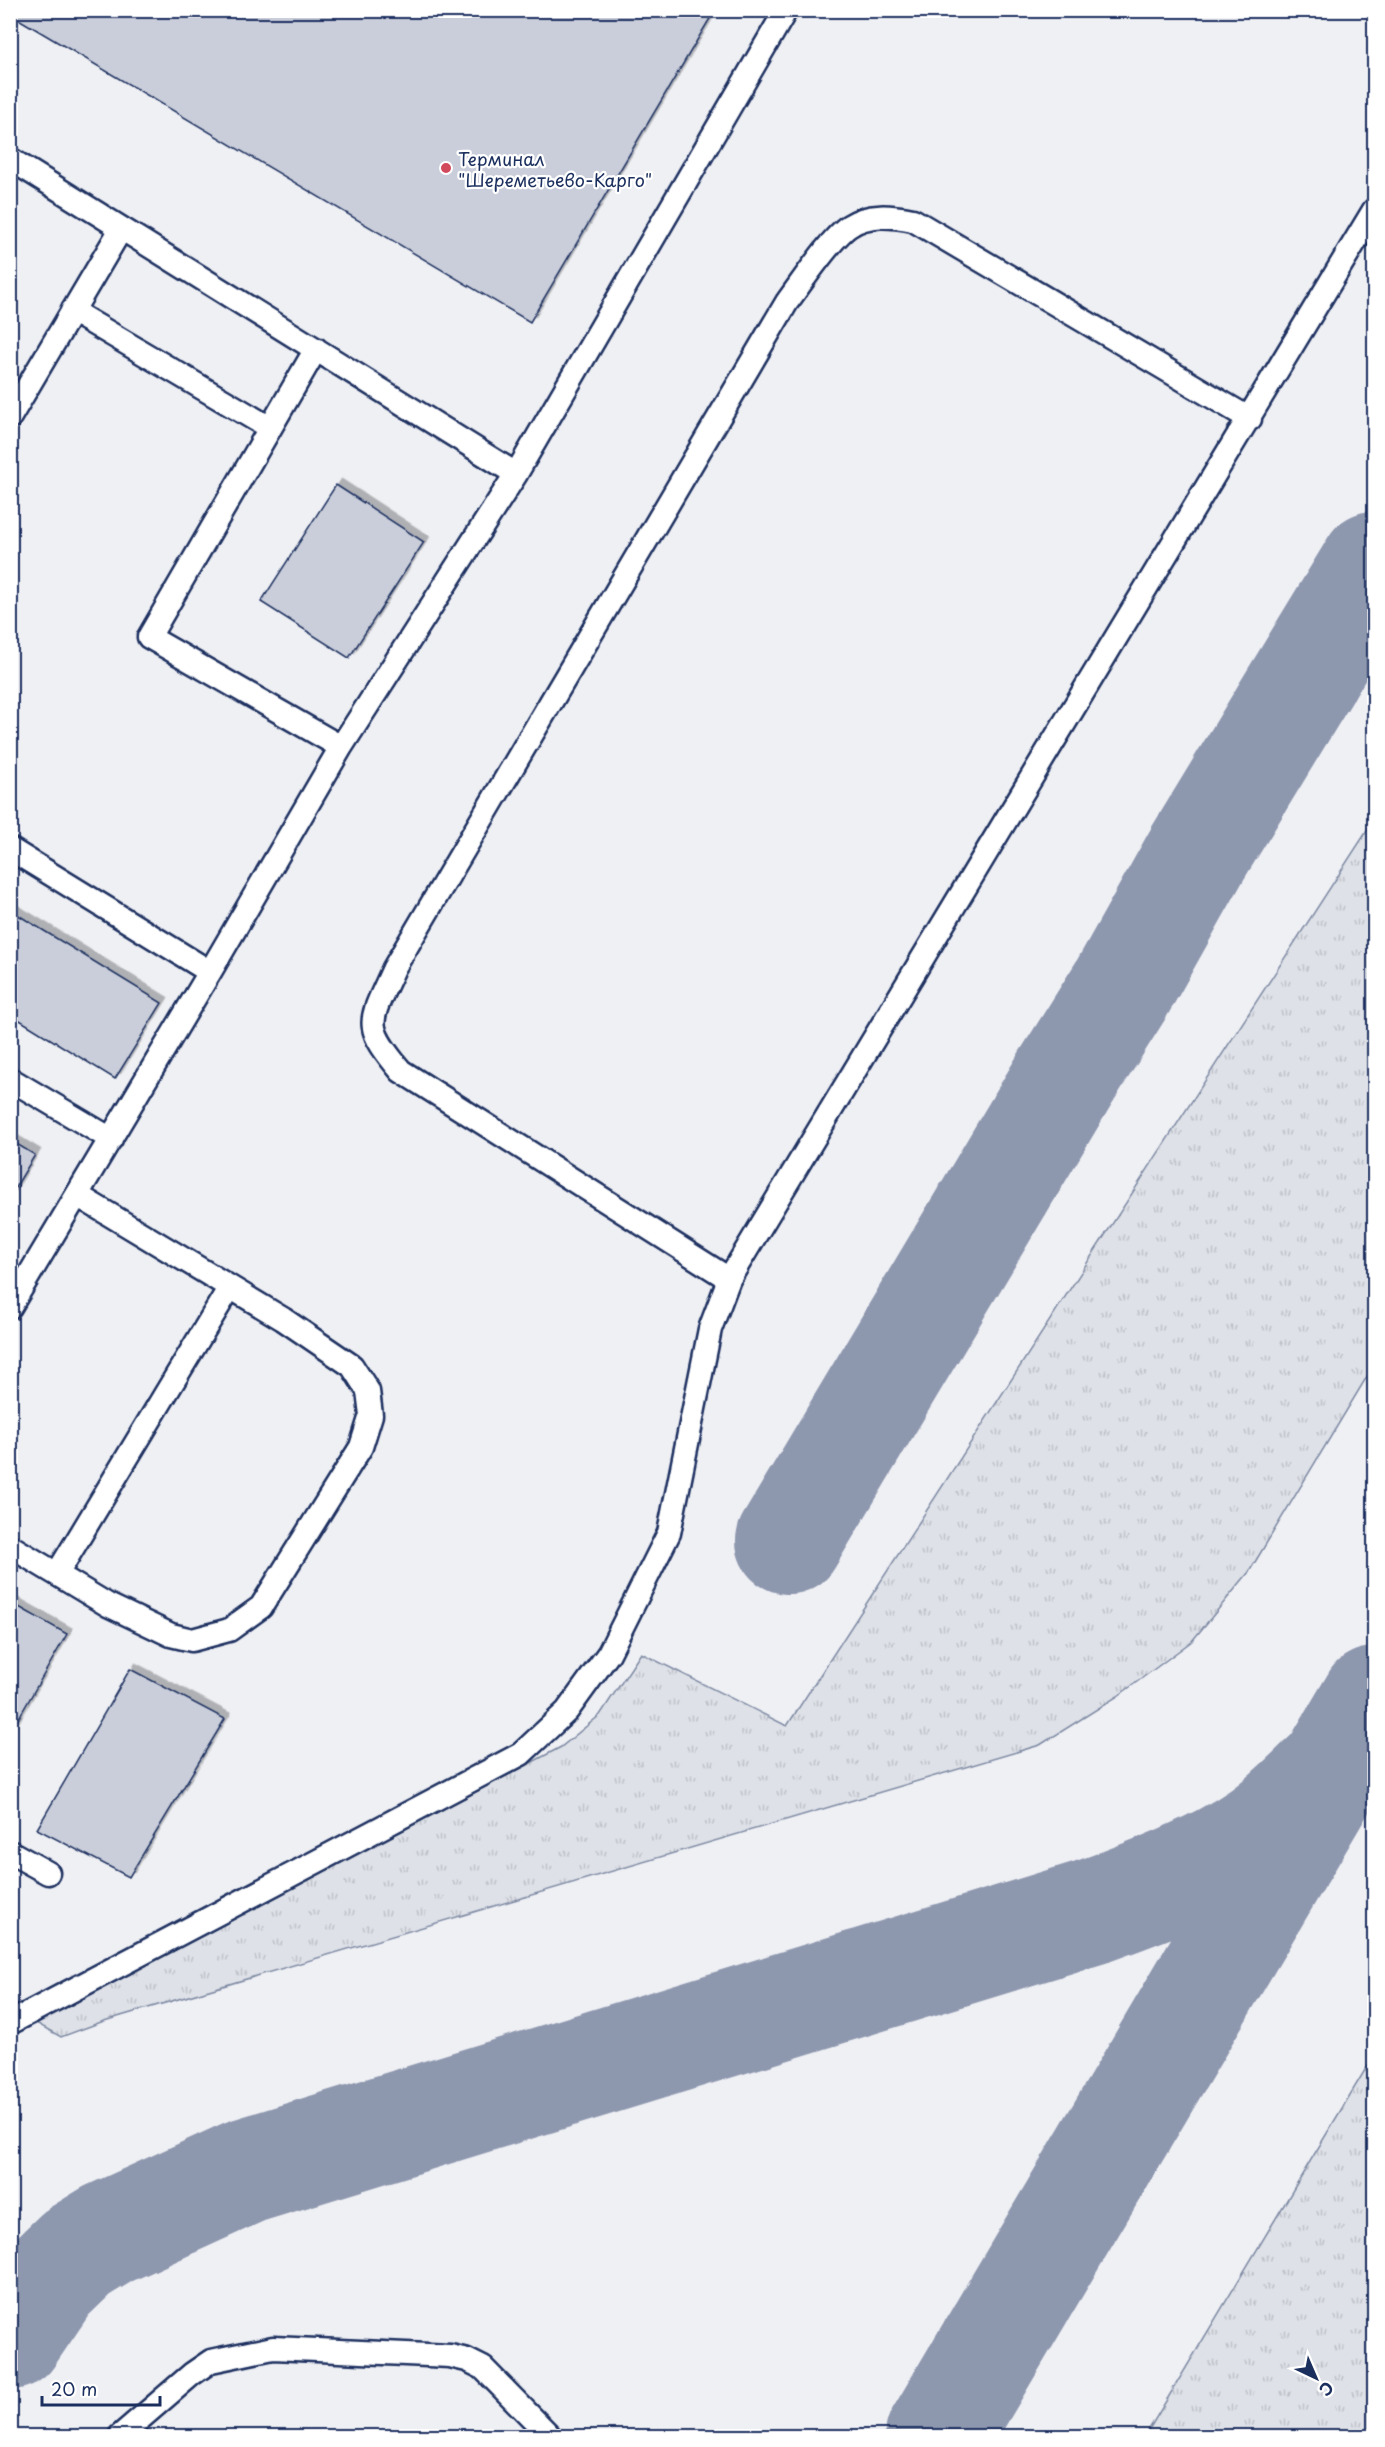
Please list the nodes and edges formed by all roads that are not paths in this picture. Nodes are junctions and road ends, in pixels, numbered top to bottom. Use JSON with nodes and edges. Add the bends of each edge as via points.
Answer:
{"nodes":[{"id":1,"x":786,"y":10,"type":"edge"},
{"id":2,"x":10,"y":159,"type":"edge"},
{"id":3,"x":1374,"y":210,"type":"edge"},
{"id":4,"x":121,"y":228,"type":"junction"},
{"id":5,"x":72,"y":312,"type":"junction"},
{"id":6,"x":316,"y":349,"type":"junction"},
{"id":7,"x":10,"y":417,"type":"edge"},
{"id":8,"x":1250,"y":419,"type":"junction"},
{"id":9,"x":270,"y":428,"type":"junction"},
{"id":10,"x":516,"y":474,"type":"junction"},
{"id":11,"x":341,"y":747,"type":"junction"},
{"id":12,"x":10,"y":849,"type":"edge"},
{"id":13,"x":210,"y":972,"type":"junction"},
{"id":14,"x":10,"y":1079,"type":"edge"},
{"id":15,"x":111,"y":1139,"type":"junction"},
{"id":16,"x":77,"y":1195,"type":"junction"},
{"id":17,"x":729,"y":1279,"type":"junction"},
{"id":18,"x":230,"y":1287,"type":"junction"},
{"id":19,"x":13,"y":1297,"type":"edge"},
{"id":20,"x":10,"y":1546,"type":"edge"},
{"id":21,"x":57,"y":1574,"type":"junction"},
{"id":22,"x":10,"y":1852,"type":"edge"},
{"id":23,"x":48,"y":1873,"type":"dead end"},
{"id":24,"x":10,"y":2023,"type":"edge"},
{"id":25,"x":120,"y":2436,"type":"edge"},
{"id":26,"x":550,"y":2436,"type":"edge"}],
"edges":[{"from":1,"to":10,"type":"lane"},
{"from":2,"to":4,"type":"lane"},
{"from":3,"to":8,"type":"lane"},
{"from":4,"to":5,"type":"lane"},
{"from":4,"to":6,"type":"lane"},
{"from":5,"to":7,"type":"lane"},
{"from":5,"to":9,"type":"lane"},
{"from":6,"to":9,"type":"lane"},
{"from":6,"to":10,"type":"lane"},
{"from":8,"to":17,"type":"lane"},
{"from":8,"to":17,"type":"lane","via":[[913,220],[888,216],[849,226],[787,302],[394,968],[373,1014],[372,1029],[401,1071]]},
{"from":9,"to":11,"type":"lane","via":[[149,638]]},
{"from":10,"to":11,"type":"lane"},
{"from":11,"to":13,"type":"lane"},
{"from":12,"to":13,"type":"lane"},
{"from":13,"to":15,"type":"lane"},
{"from":14,"to":15,"type":"lane"},
{"from":15,"to":16,"type":"lane"},
{"from":16,"to":18,"type":"lane"},
{"from":16,"to":19,"type":"lane"},
{"from":17,"to":24,"type":"lane","via":[[704,1355],[669,1533],[609,1653],[567,1711],[521,1754]]},
{"from":18,"to":21,"type":"lane"},
{"from":18,"to":21,"type":"lane","via":[[352,1365],[368,1391],[371,1415],[361,1447],[261,1606],[229,1630],[192,1640],[171,1635],[108,1605]]},
{"from":20,"to":21,"type":"lane"},
{"from":22,"to":23,"type":"lane"},
{"from":25,"to":26,"type":"lane","via":[[211,2361],[273,2348],[467,2360],[483,2368]]}]}
